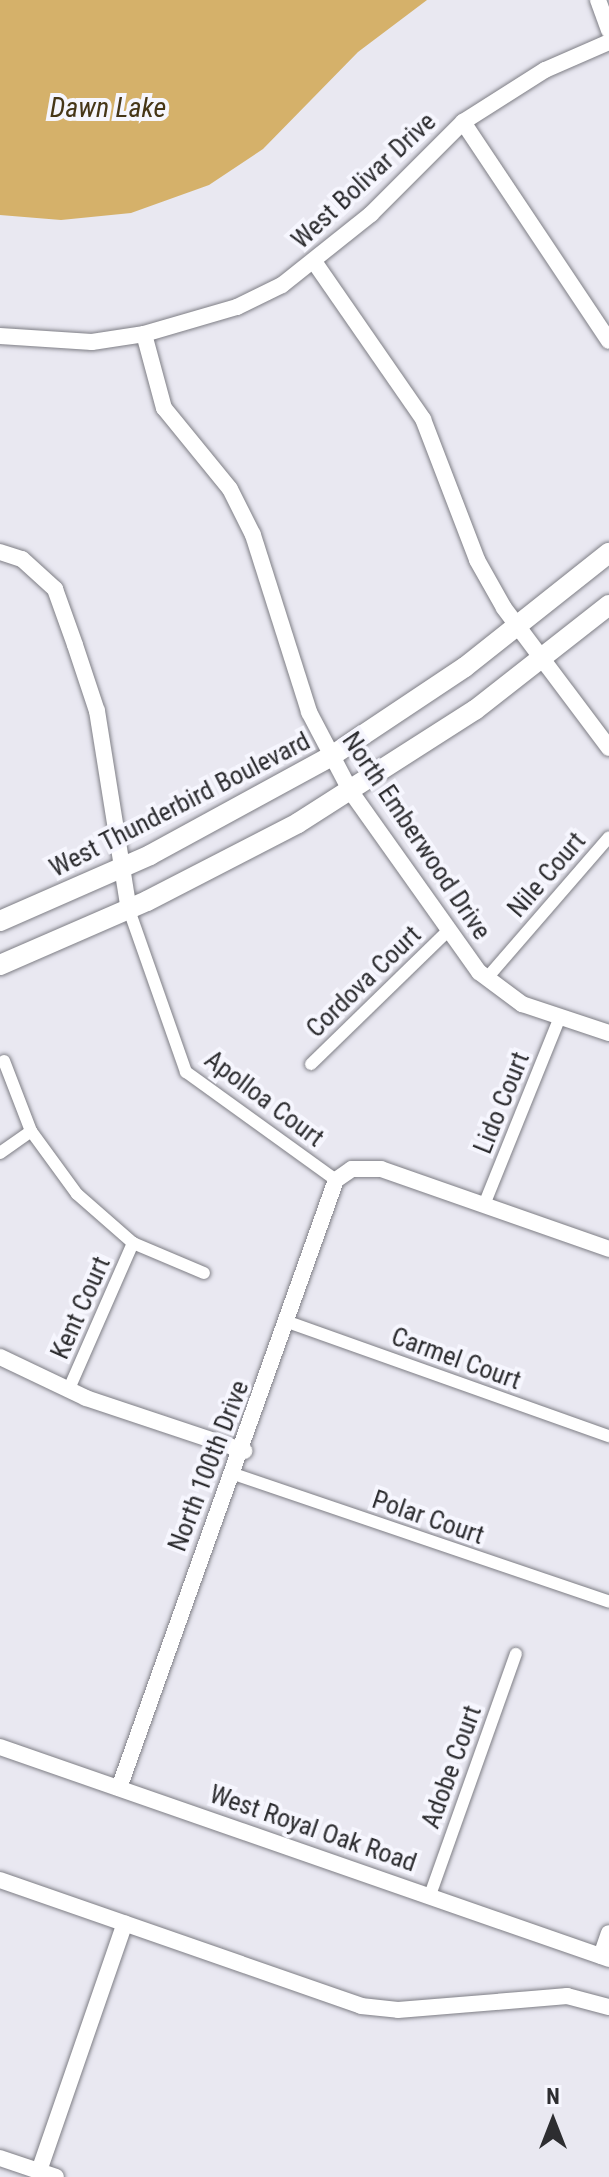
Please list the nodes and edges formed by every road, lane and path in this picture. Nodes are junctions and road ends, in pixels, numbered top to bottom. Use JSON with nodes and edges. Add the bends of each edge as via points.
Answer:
{"nodes":[{"id":1,"x":598,"y":0,"type":"edge"},
{"id":2,"x":609,"y":30,"type":"edge"},
{"id":3,"x":609,"y":42,"type":"edge"},
{"id":4,"x":463,"y":122,"type":"junction"},
{"id":5,"x":315,"y":263,"type":"junction"},
{"id":6,"x":144,"y":334,"type":"junction"},
{"id":7,"x":0,"y":336,"type":"edge"},
{"id":8,"x":609,"y":341,"type":"edge"},
{"id":9,"x":0,"y":552,"type":"edge"},
{"id":10,"x":609,"y":553,"type":"edge"},
{"id":11,"x":609,"y":605,"type":"edge"},
{"id":12,"x":518,"y":627,"type":"junction"},
{"id":13,"x":541,"y":659,"type":"junction"},
{"id":14,"x":609,"y":748,"type":"edge"},
{"id":15,"x":330,"y":757,"type":"junction"},
{"id":16,"x":351,"y":792,"type":"junction"},
{"id":17,"x":609,"y":837,"type":"edge"},
{"id":18,"x":120,"y":869,"type":"junction"},
{"id":19,"x":129,"y":910,"type":"junction"},
{"id":20,"x":0,"y":921,"type":"edge"},
{"id":21,"x":448,"y":931,"type":"junction"},
{"id":22,"x":0,"y":965,"type":"edge"},
{"id":23,"x":487,"y":978,"type":"junction"},
{"id":24,"x":560,"y":1017,"type":"junction"},
{"id":25,"x":609,"y":1033,"type":"edge"},
{"id":26,"x":4,"y":1061,"type":"dead end"},
{"id":27,"x":311,"y":1064,"type":"dead end"},
{"id":28,"x":31,"y":1131,"type":"junction"},
{"id":29,"x":0,"y":1153,"type":"edge"},
{"id":30,"x":336,"y":1180,"type":"junction"},
{"id":31,"x":484,"y":1205,"type":"junction"},
{"id":32,"x":133,"y":1243,"type":"junction"},
{"id":33,"x":609,"y":1249,"type":"edge"},
{"id":34,"x":204,"y":1273,"type":"dead end"},
{"id":35,"x":288,"y":1322,"type":"junction"},
{"id":36,"x":0,"y":1357,"type":"edge"},
{"id":37,"x":68,"y":1391,"type":"junction"},
{"id":38,"x":609,"y":1436,"type":"edge"},
{"id":39,"x":244,"y":1451,"type":"junction"},
{"id":40,"x":234,"y":1474,"type":"junction"},
{"id":41,"x":609,"y":1602,"type":"edge"},
{"id":42,"x":516,"y":1654,"type":"dead end"},
{"id":43,"x":0,"y":1747,"type":"edge"},
{"id":44,"x":119,"y":1788,"type":"junction"},
{"id":45,"x":0,"y":1880,"type":"edge"},
{"id":46,"x":430,"y":1895,"type":"junction"},
{"id":47,"x":125,"y":1923,"type":"junction"},
{"id":48,"x":609,"y":1933,"type":"edge"},
{"id":49,"x":605,"y":1957,"type":"edge"},
{"id":50,"x":609,"y":2007,"type":"edge"},
{"id":51,"x":0,"y":2158,"type":"edge"},
{"id":52,"x":39,"y":2171,"type":"junction"},
{"id":53,"x":56,"y":2177,"type":"edge"}],
"edges":[{"from":1,"to":2,"type":"street"},
{"from":3,"to":4,"type":"street","name":"West Bolivar Drive","via":[[545,70]]},
{"from":4,"to":5,"type":"street","name":"West Bolivar Drive"},
{"from":4,"to":8,"type":"street"},
{"from":5,"to":6,"type":"street","name":"West Bolivar Drive","via":[[237,307]]},
{"from":5,"to":12,"type":"street","via":[[423,419],[477,560]]},
{"from":6,"to":7,"type":"street","name":"West Bolivar Drive","via":[[92,342]]},
{"from":6,"to":15,"type":"street","name":"North Emberwood Drive","via":[[164,408],[230,489],[253,535],[309,712]]},
{"from":9,"to":18,"type":"street","via":[[22,559],[55,589],[97,711]]},
{"from":10,"to":12,"type":"street","name":"West Thunderbird Boulevard"},
{"from":11,"to":13,"type":"street"},
{"from":12,"to":13,"type":"street"},
{"from":12,"to":15,"type":"street","name":"West Thunderbird Boulevard"},
{"from":13,"to":14,"type":"street"},
{"from":13,"to":16,"type":"street"},
{"from":15,"to":16,"type":"street","name":"North Emberwood Drive"},
{"from":15,"to":18,"type":"street","name":"West Thunderbird Boulevard"},
{"from":16,"to":19,"type":"street"},
{"from":16,"to":21,"type":"street","name":"North Emberwood Drive"},
{"from":17,"to":23,"type":"street","name":"Nile Court"},
{"from":18,"to":19,"type":"street"},
{"from":18,"to":20,"type":"street","name":"West Thunderbird Boulevard"},
{"from":19,"to":22,"type":"street"},
{"from":19,"to":30,"type":"street","name":"Apolloa Court","via":[[186,1072]]},
{"from":21,"to":23,"type":"street","name":"North Emberwood Drive"},
{"from":21,"to":27,"type":"street","name":"Cordova Court"},
{"from":23,"to":24,"type":"street","name":"North Emberwood Drive","via":[[522,1004]]},
{"from":24,"to":25,"type":"street","name":"North Emberwood Drive"},
{"from":24,"to":31,"type":"street","name":"Lido Court"},
{"from":26,"to":28,"type":"street"},
{"from":28,"to":29,"type":"street"},
{"from":28,"to":32,"type":"street","via":[[77,1194]]},
{"from":30,"to":31,"type":"street","via":[[352,1169],[381,1169]]},
{"from":30,"to":35,"type":"street","name":"North 100th Drive"},
{"from":31,"to":33,"type":"street"},
{"from":32,"to":34,"type":"street"},
{"from":32,"to":37,"type":"street","name":"Kent Court"},
{"from":35,"to":38,"type":"street","name":"Carmel Court"},
{"from":35,"to":39,"type":"street","name":"North 100th Drive"},
{"from":36,"to":37,"type":"street"},
{"from":37,"to":39,"type":"street"},
{"from":39,"to":40,"type":"street","name":"North 100th Drive"},
{"from":40,"to":41,"type":"street","name":"Polar Court"},
{"from":40,"to":44,"type":"street","name":"North 100th Drive"},
{"from":42,"to":46,"type":"street","name":"Adobe Court"},
{"from":43,"to":44,"type":"street","name":"West Royal Oak Road"},
{"from":44,"to":46,"type":"street","name":"West Royal Oak Road"},
{"from":45,"to":47,"type":"street"},
{"from":46,"to":49,"type":"street","name":"West Royal Oak Road"},
{"from":47,"to":50,"type":"street","via":[[373,2008],[567,1996]]},
{"from":47,"to":52,"type":"street"},
{"from":48,"to":49,"type":"street"},
{"from":51,"to":52,"type":"street"},
{"from":52,"to":53,"type":"street"}]}
